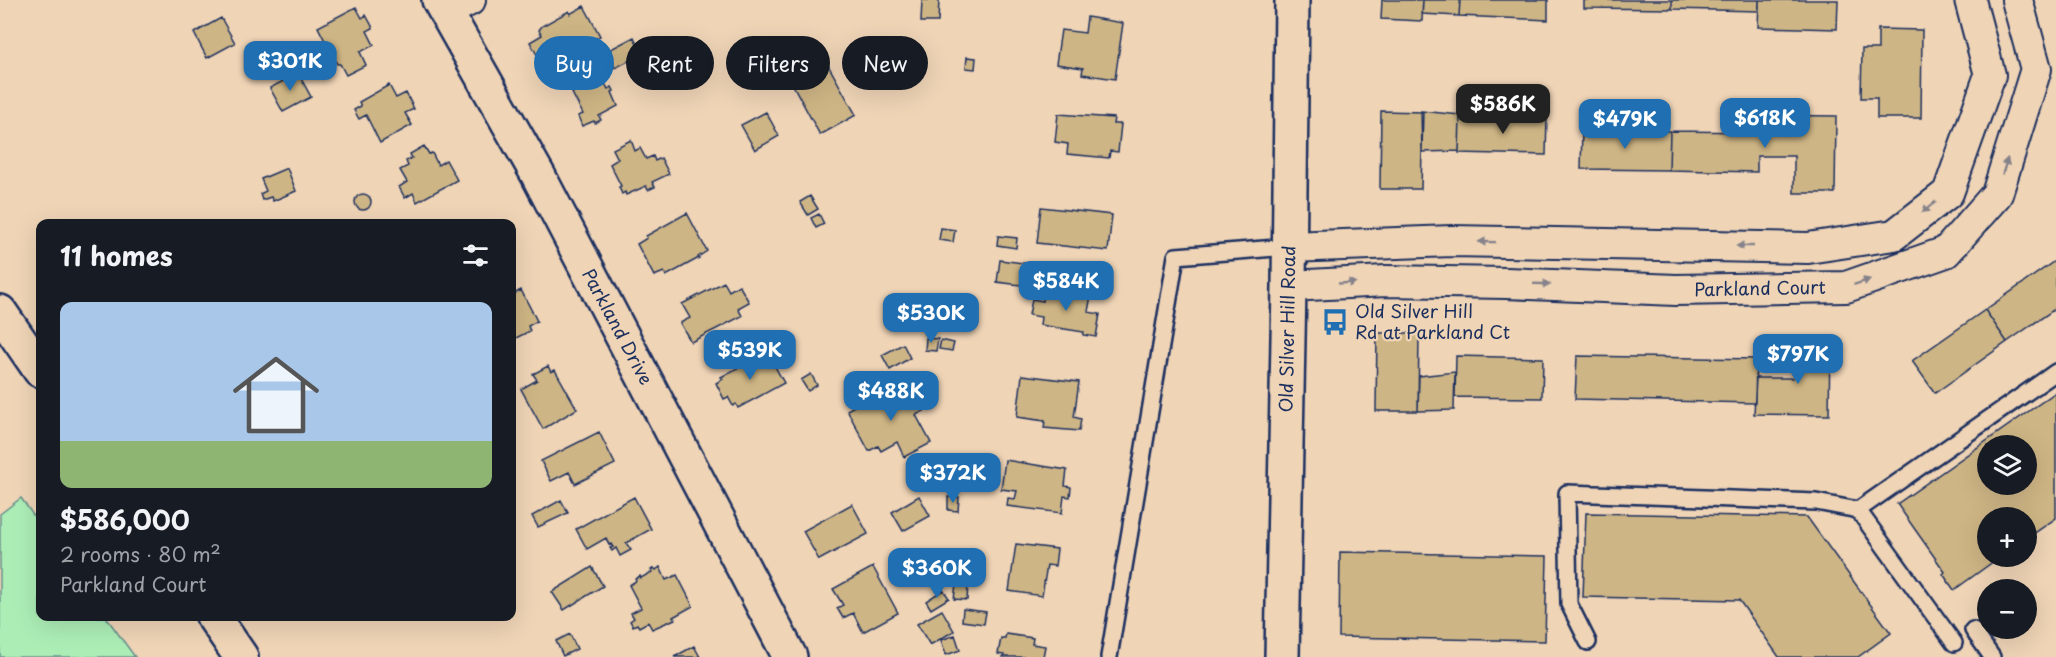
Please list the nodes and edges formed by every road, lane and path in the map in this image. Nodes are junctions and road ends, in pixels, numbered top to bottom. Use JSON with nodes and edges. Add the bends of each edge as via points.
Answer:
{"nodes":[{"id":1,"x":1292,"y":0,"type":"edge"},
{"id":2,"x":1970,"y":0,"type":"edge"},
{"id":3,"x":2017,"y":0,"type":"edge"},
{"id":4,"x":451,"y":4,"type":"edge"},
{"id":5,"x":2036,"y":69,"type":"junction"},
{"id":6,"x":1990,"y":75,"type":"junction"},
{"id":7,"x":1384,"y":243,"type":"junction"},
{"id":8,"x":1289,"y":247,"type":"junction"},
{"id":9,"x":1808,"y":248,"type":"junction"},
{"id":10,"x":1386,"y":281,"type":"junction"},
{"id":11,"x":1289,"y":286,"type":"junction"},
{"id":12,"x":1804,"y":288,"type":"junction"},
{"id":13,"x":0,"y":312,"type":"edge"},
{"id":14,"x":36,"y":364,"type":"edge"},
{"id":15,"x":2056,"y":372,"type":"edge"},
{"id":16,"x":1858,"y":510,"type":"junction"},
{"id":17,"x":216,"y":621,"type":"edge"},
{"id":18,"x":1973,"y":630,"type":"dead end"},
{"id":19,"x":1588,"y":642,"type":"dead end"},
{"id":20,"x":1954,"y":643,"type":"dead end"},
{"id":21,"x":241,"y":657,"type":"edge"},
{"id":22,"x":790,"y":657,"type":"edge"},
{"id":23,"x":1109,"y":657,"type":"edge"},
{"id":24,"x":1282,"y":657,"type":"edge"},
{"id":25,"x":1992,"y":657,"type":"edge"}],
"edges":[{"from":1,"to":8,"type":"street","name":"Old Silver Hill Road"},
{"from":2,"to":6,"type":"street"},
{"from":3,"to":5,"type":"street"},
{"from":4,"to":22,"type":"street","name":"Parkland Drive"},
{"from":5,"to":6,"type":"street"},
{"from":12,"to":5,"type":"street","name":"Parkland Court","one_way":true,"via":[[1846,287],[1946,252],[1997,194]]},
{"from":6,"to":9,"type":"street","one_way":true,"via":[[1948,193],[1894,235]]},
{"from":7,"to":8,"type":"street"},
{"from":9,"to":7,"type":"street","one_way":true},
{"from":7,"to":10,"type":"street"},
{"from":8,"to":11,"type":"street","name":"Old Silver Hill Road"},
{"from":8,"to":23,"type":"lane","via":[[1176,256]]},
{"from":9,"to":12,"type":"street"},
{"from":11,"to":10,"type":"street","name":"Parkland Court","one_way":true},
{"from":10,"to":12,"type":"street","name":"Parkland Court","one_way":true,"via":[[1676,290]]},
{"from":11,"to":24,"type":"street","name":"Old Silver Hill Road"},
{"from":13,"to":14,"type":"street"},
{"from":15,"to":16,"type":"lane"},
{"from":16,"to":19,"type":"lane","via":[[1816,502],[1567,493],[1569,604]]},
{"from":16,"to":20,"type":"lane"},
{"from":17,"to":21,"type":"street"},
{"from":18,"to":25,"type":"lane"}]}
